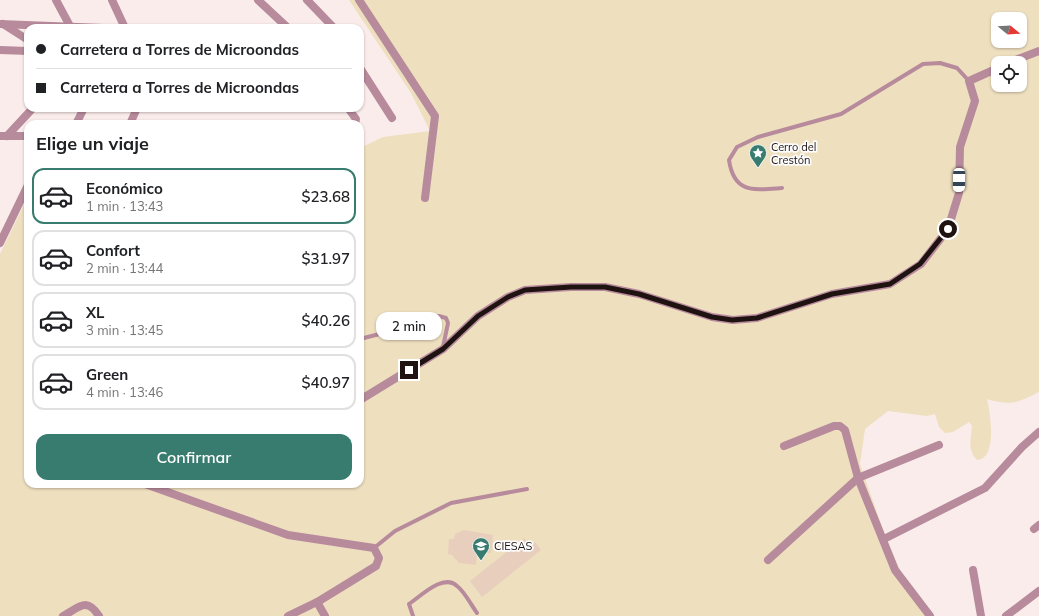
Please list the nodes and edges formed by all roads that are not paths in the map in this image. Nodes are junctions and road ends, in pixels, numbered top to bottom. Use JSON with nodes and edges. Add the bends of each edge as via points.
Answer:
{"nodes":[{"id":1,"x":56,"y":0,"type":"edge"},
{"id":2,"x":112,"y":0,"type":"edge"},
{"id":3,"x":258,"y":0,"type":"edge"},
{"id":4,"x":307,"y":0,"type":"edge"},
{"id":5,"x":359,"y":0,"type":"edge"},
{"id":6,"x":1,"y":23,"type":"edge"},
{"id":7,"x":24,"y":24,"type":"edge"},
{"id":8,"x":68,"y":24,"type":"edge"},
{"id":9,"x":123,"y":24,"type":"edge"},
{"id":10,"x":284,"y":24,"type":"edge"},
{"id":11,"x":330,"y":24,"type":"edge"},
{"id":12,"x":24,"y":37,"type":"edge"},
{"id":13,"x":0,"y":50,"type":"edge"},
{"id":14,"x":24,"y":51,"type":"edge"},
{"id":15,"x":1039,"y":51,"type":"edge"},
{"id":16,"x":1026,"y":56,"type":"edge"},
{"id":17,"x":991,"y":71,"type":"edge"},
{"id":18,"x":364,"y":74,"type":"edge"},
{"id":19,"x":969,"y":81,"type":"junction"},
{"id":20,"x":29,"y":112,"type":"edge"},
{"id":21,"x":392,"y":118,"type":"dead end"},
{"id":22,"x":4,"y":136,"type":"edge"},
{"id":23,"x":24,"y":136,"type":"edge"},
{"id":24,"x":782,"y":188,"type":"dead end"},
{"id":25,"x":24,"y":193,"type":"edge"},
{"id":26,"x":426,"y":198,"type":"dead end"},
{"id":27,"x":0,"y":243,"type":"edge"},
{"id":28,"x":364,"y":337,"type":"edge"},
{"id":29,"x":443,"y":349,"type":"junction"},
{"id":30,"x":364,"y":398,"type":"edge"},
{"id":31,"x":1039,"y":432,"type":"edge"},
{"id":32,"x":939,"y":445,"type":"dead end"},
{"id":33,"x":784,"y":446,"type":"dead end"},
{"id":34,"x":858,"y":478,"type":"junction"},
{"id":35,"x":156,"y":488,"type":"edge"},
{"id":36,"x":527,"y":490,"type":"dead end"},
{"id":37,"x":884,"y":539,"type":"junction"},
{"id":38,"x":374,"y":548,"type":"junction"},
{"id":39,"x":768,"y":560,"type":"dead end"},
{"id":40,"x":973,"y":570,"type":"dead end"},
{"id":41,"x":1039,"y":591,"type":"edge"},
{"id":42,"x":317,"y":602,"type":"junction"},
{"id":43,"x":477,"y":613,"type":"dead end"},
{"id":44,"x":63,"y":616,"type":"edge"},
{"id":45,"x":99,"y":616,"type":"edge"},
{"id":46,"x":288,"y":616,"type":"edge"},
{"id":47,"x":325,"y":616,"type":"edge"},
{"id":48,"x":413,"y":616,"type":"edge"},
{"id":49,"x":930,"y":616,"type":"edge"},
{"id":50,"x":981,"y":616,"type":"edge"},
{"id":51,"x":1006,"y":616,"type":"edge"}],
"edges":[{"from":1,"to":8,"type":"street"},
{"from":2,"to":9,"type":"street"},
{"from":3,"to":10,"type":"street"},
{"from":4,"to":11,"type":"street"},
{"from":5,"to":26,"type":"street","via":[[435,116]]},
{"from":6,"to":7,"type":"street"},
{"from":6,"to":12,"type":"street"},
{"from":13,"to":14,"type":"street"},
{"from":15,"to":16,"type":"street"},
{"from":17,"to":19,"type":"street"},
{"from":18,"to":21,"type":"street"},
{"from":19,"to":24,"type":"lane","via":[[958,68],[940,63],[923,64],[841,114],[776,132],[737,147],[729,160],[731,174],[740,184],[755,190]]},
{"from":19,"to":29,"type":"street","via":[[975,101],[960,147],[958,193],[948,229],[920,264],[890,284],[832,294],[757,318],[732,320],[712,317],[639,294],[605,287],[525,290],[508,297],[478,316]]},
{"from":20,"to":22,"type":"street"},
{"from":22,"to":23,"type":"street"},
{"from":25,"to":27,"type":"street"},
{"from":28,"to":29,"type":"lane","via":[[439,316],[446,318],[448,323]]},
{"from":29,"to":30,"type":"street"},
{"from":31,"to":37,"type":"street","via":[[985,488]]},
{"from":32,"to":34,"type":"street"},
{"from":33,"to":34,"type":"street","via":[[834,426],[840,426],[845,430]]},
{"from":34,"to":37,"type":"street"},
{"from":34,"to":39,"type":"street"},
{"from":35,"to":38,"type":"street","via":[[288,535]]},
{"from":36,"to":38,"type":"lane","via":[[451,503],[395,531]]},
{"from":37,"to":49,"type":"street","via":[[895,570]]},
{"from":38,"to":42,"type":"street","via":[[379,558],[376,566]]},
{"from":40,"to":50,"type":"street"},
{"from":41,"to":51,"type":"street"},
{"from":42,"to":46,"type":"street"},
{"from":42,"to":47,"type":"street"},
{"from":43,"to":48,"type":"lane","via":[[457,586],[450,582],[442,582],[409,604]]},
{"from":44,"to":45,"type":"street","via":[[82,605],[92,606]]}]}
